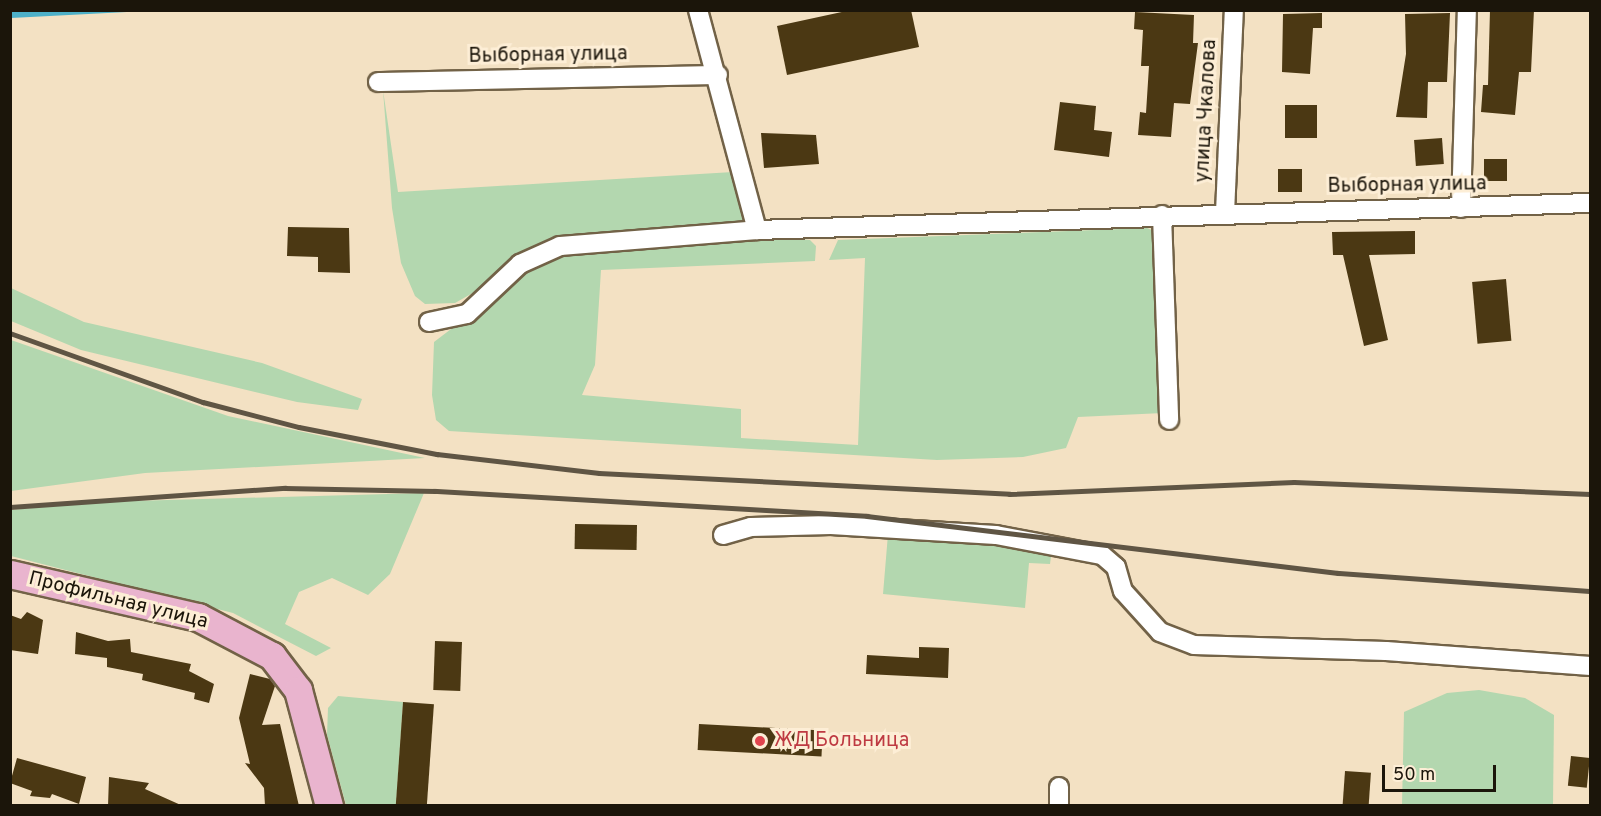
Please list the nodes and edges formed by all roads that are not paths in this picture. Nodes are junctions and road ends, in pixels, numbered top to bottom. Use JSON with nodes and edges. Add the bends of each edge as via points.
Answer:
{"nodes":[{"id":1,"x":698,"y":10,"type":"edge"},
{"id":2,"x":1234,"y":10,"type":"edge"},
{"id":3,"x":1467,"y":10,"type":"edge"},
{"id":4,"x":718,"y":75,"type":"junction"},
{"id":5,"x":378,"y":82,"type":"dead end"},
{"id":6,"x":1590,"y":203,"type":"edge"},
{"id":7,"x":1461,"y":208,"type":"junction"},
{"id":8,"x":1225,"y":213,"type":"junction"},
{"id":9,"x":1162,"y":215,"type":"junction"},
{"id":10,"x":757,"y":230,"type":"junction"},
{"id":11,"x":429,"y":322,"type":"dead end"},
{"id":12,"x":1169,"y":420,"type":"dead end"},
{"id":13,"x":723,"y":535,"type":"dead end"},
{"id":14,"x":10,"y":574,"type":"edge"},
{"id":15,"x":1590,"y":666,"type":"edge"},
{"id":16,"x":1059,"y":787,"type":"dead end"},
{"id":17,"x":329,"y":806,"type":"edge"},
{"id":18,"x":1059,"y":806,"type":"edge"}],
"edges":[{"from":1,"to":4,"type":"street"},
{"from":2,"to":8,"type":"street","name":"улица Чкалова"},
{"from":3,"to":7,"type":"street"},
{"from":4,"to":5,"type":"street","name":"Выборная улица"},
{"from":4,"to":10,"type":"street"},
{"from":6,"to":7,"type":"street","name":"Выборная улица"},
{"from":7,"to":8,"type":"street","name":"Выборная улица"},
{"from":8,"to":9,"type":"street","name":"Выборная улица"},
{"from":9,"to":10,"type":"street","name":"Выборная улица"},
{"from":9,"to":12,"type":"street"},
{"from":10,"to":11,"type":"street","name":"Выборная улица","via":[[560,246],[520,264],[467,314]]},
{"from":13,"to":15,"type":"street","via":[[749,527],[831,525],[996,535],[1102,555],[1114,565],[1124,591],[1160,632],[1194,645],[1386,651]]},
{"from":14,"to":17,"type":"main road","name":"Профильная улица","via":[[198,617],[272,656],[298,690]]},
{"from":16,"to":18,"type":"street"}]}
